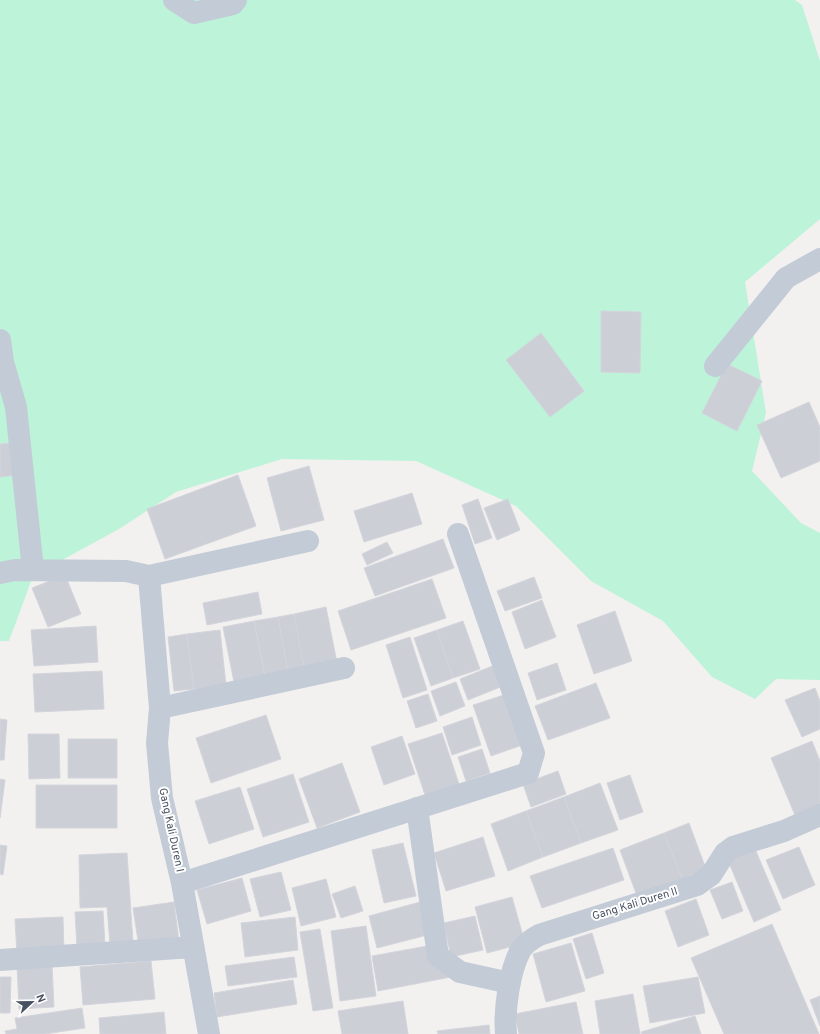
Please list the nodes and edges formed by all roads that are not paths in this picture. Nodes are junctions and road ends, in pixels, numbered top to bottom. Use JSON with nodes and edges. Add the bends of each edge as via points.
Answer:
{"nodes":[{"id":1,"x":174,"y":0,"type":"edge"},
{"id":2,"x":236,"y":0,"type":"edge"},
{"id":3,"x":820,"y":259,"type":"edge"},
{"id":4,"x":0,"y":340,"type":"edge"},
{"id":5,"x":715,"y":366,"type":"dead end"},
{"id":6,"x":458,"y":534,"type":"dead end"},
{"id":7,"x":308,"y":541,"type":"dead end"},
{"id":8,"x":33,"y":570,"type":"junction"},
{"id":9,"x":0,"y":572,"type":"edge"},
{"id":10,"x":149,"y":576,"type":"junction"},
{"id":11,"x":344,"y":668,"type":"dead end"},
{"id":12,"x":160,"y":708,"type":"junction"},
{"id":13,"x":418,"y":808,"type":"junction"},
{"id":14,"x":820,"y":814,"type":"edge"},
{"id":15,"x":182,"y":883,"type":"junction"},
{"id":16,"x":193,"y":947,"type":"junction"},
{"id":17,"x":0,"y":960,"type":"edge"},
{"id":18,"x":510,"y":983,"type":"junction"},
{"id":19,"x":209,"y":1034,"type":"edge"},
{"id":20,"x":506,"y":1034,"type":"edge"}],
"edges":[{"from":1,"to":2,"type":"street","via":[[194,13],[233,4]]},
{"from":3,"to":5,"type":"street","via":[[786,278]]},
{"from":4,"to":8,"type":"street","via":[[3,362],[16,407]]},
{"from":6,"to":13,"type":"street","via":[[534,752],[528,773]]},
{"from":7,"to":10,"type":"street"},
{"from":8,"to":9,"type":"street"},
{"from":8,"to":10,"type":"street","via":[[126,570]]},
{"from":10,"to":12,"type":"street","name":"Gang Kali Duren I"},
{"from":11,"to":12,"type":"street"},
{"from":12,"to":15,"type":"street","name":"Gang Kali Duren I","via":[[157,743],[162,798]]},
{"from":13,"to":15,"type":"street"},
{"from":13,"to":18,"type":"street","via":[[438,956],[460,972]]},
{"from":14,"to":18,"type":"street","name":"Gang Kali Duren II","via":[[784,831],[733,847],[725,853],[711,875],[697,885],[539,934],[520,951]]},
{"from":15,"to":16,"type":"street","name":"Gang Kali Duren I"},
{"from":16,"to":17,"type":"street"},
{"from":16,"to":19,"type":"street","name":"Gang Kali Duren I"},
{"from":18,"to":20,"type":"street","name":"Gang Kali Duren II","via":[[504,1015]]}]}
